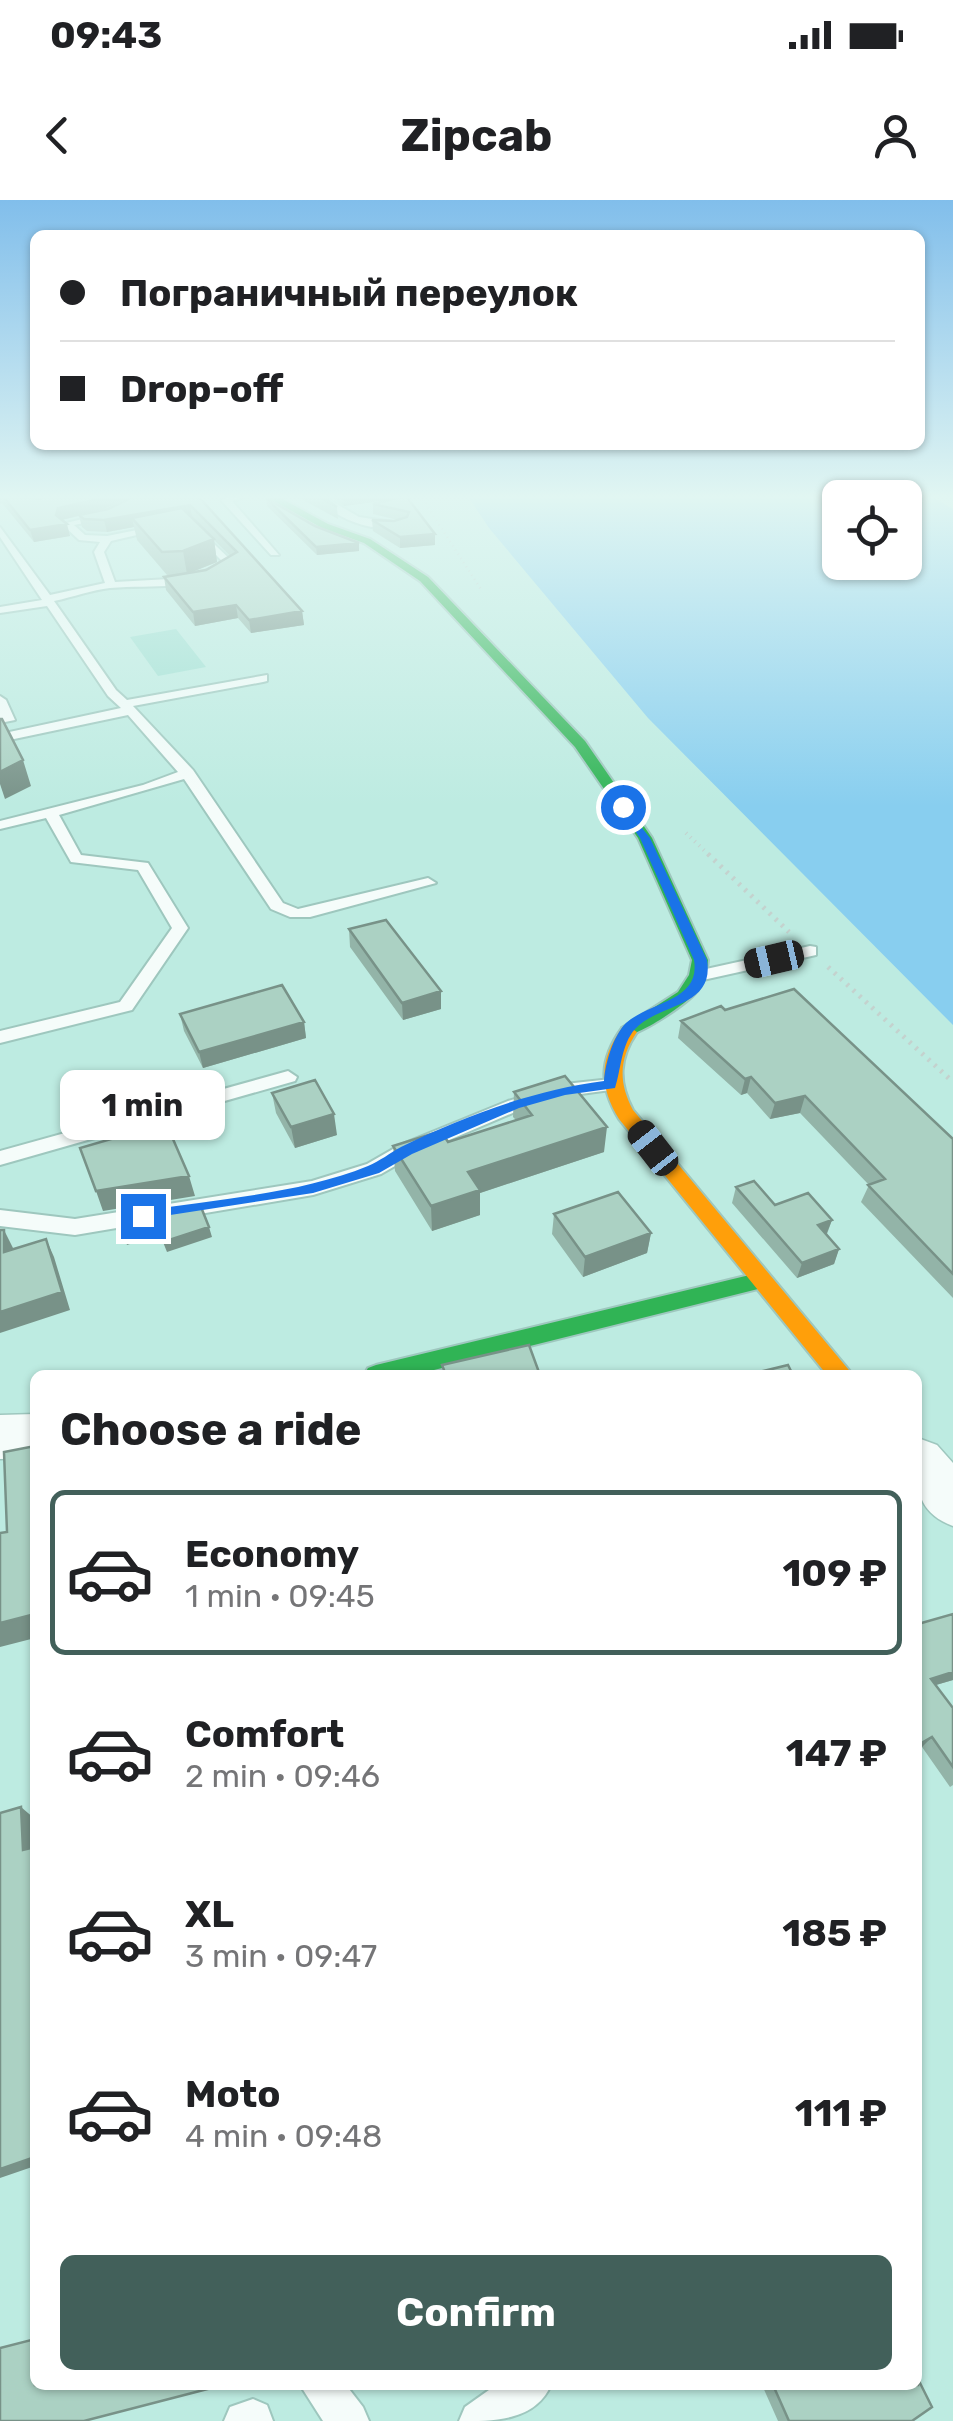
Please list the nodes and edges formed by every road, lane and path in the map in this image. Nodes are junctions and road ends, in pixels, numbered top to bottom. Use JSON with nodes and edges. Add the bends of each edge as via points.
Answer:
{"nodes":[{"id":1,"x":55,"y":599,"type":"edge"},
{"id":2,"x":443,"y":599,"type":"edge"},
{"id":3,"x":49,"y":600,"type":"junction"},
{"id":4,"x":0,"y":610,"type":"edge"},
{"id":5,"x":263,"y":678,"type":"dead end"},
{"id":6,"x":0,"y":700,"type":"edge"},
{"id":7,"x":129,"y":707,"type":"junction"},
{"id":8,"x":0,"y":719,"type":"edge"},
{"id":9,"x":0,"y":738,"type":"edge"},
{"id":10,"x":188,"y":773,"type":"junction"},
{"id":11,"x":51,"y":813,"type":"junction"},
{"id":12,"x":0,"y":825,"type":"edge"},
{"id":13,"x":683,"y":830,"type":"dead end"},
{"id":14,"x":428,"y":883,"type":"dead end"},
{"id":15,"x":810,"y":951,"type":"junction"},
{"id":16,"x":703,"y":975,"type":"junction"},
{"id":17,"x":0,"y":1037,"type":"edge"},
{"id":18,"x":288,"y":1077,"type":"dead end"},
{"id":19,"x":953,"y":1082,"type":"edge"},
{"id":20,"x":610,"y":1085,"type":"junction"},
{"id":21,"x":0,"y":1158,"type":"edge"},
{"id":22,"x":0,"y":1218,"type":"edge"},
{"id":23,"x":758,"y":1281,"type":"junction"},
{"id":24,"x":396,"y":1370,"type":"edge"},
{"id":25,"x":837,"y":1370,"type":"edge"},
{"id":26,"x":30,"y":1436,"type":"edge"},
{"id":27,"x":0,"y":1437,"type":"edge"},
{"id":28,"x":922,"y":1467,"type":"edge"},
{"id":29,"x":953,"y":1502,"type":"edge"},
{"id":30,"x":324,"y":2390,"type":"edge"},
{"id":31,"x":524,"y":2390,"type":"edge"},
{"id":32,"x":349,"y":2421,"type":"edge"},
{"id":33,"x":478,"y":2421,"type":"edge"}],
"edges":[{"from":1,"to":3,"type":"lane"},
{"from":2,"to":16,"type":"street","via":[[580,744],[645,838]]},
{"from":3,"to":4,"type":"lane"},
{"from":3,"to":7,"type":"lane","via":[[112,693]]},
{"from":5,"to":7,"type":"lane"},
{"from":6,"to":8,"type":"lane","via":[[10,717]]},
{"from":7,"to":9,"type":"lane"},
{"from":7,"to":10,"type":"lane"},
{"from":10,"to":11,"type":"lane"},
{"from":10,"to":14,"type":"lane","via":[[284,911],[310,912]]},
{"from":11,"to":12,"type":"lane"},
{"from":11,"to":17,"type":"lane","via":[[76,859],[143,866],[180,928],[126,1006]]},
{"from":13,"to":15,"type":"path"},
{"from":15,"to":16,"type":"lane"},
{"from":15,"to":19,"type":"path"},
{"from":16,"to":20,"type":"street","via":[[696,989],[630,1027],[611,1066]]},
{"from":18,"to":21,"type":"lane"},
{"from":20,"to":22,"type":"lane","via":[[514,1105],[374,1169],[313,1188],[75,1227]]},
{"from":20,"to":23,"type":"street"},
{"from":23,"to":24,"type":"street"},
{"from":23,"to":25,"type":"street"},
{"from":26,"to":27,"type":"street"},
{"from":28,"to":29,"type":"street"},
{"from":30,"to":32,"type":"lane"},
{"from":31,"to":33,"type":"lane"}]}
